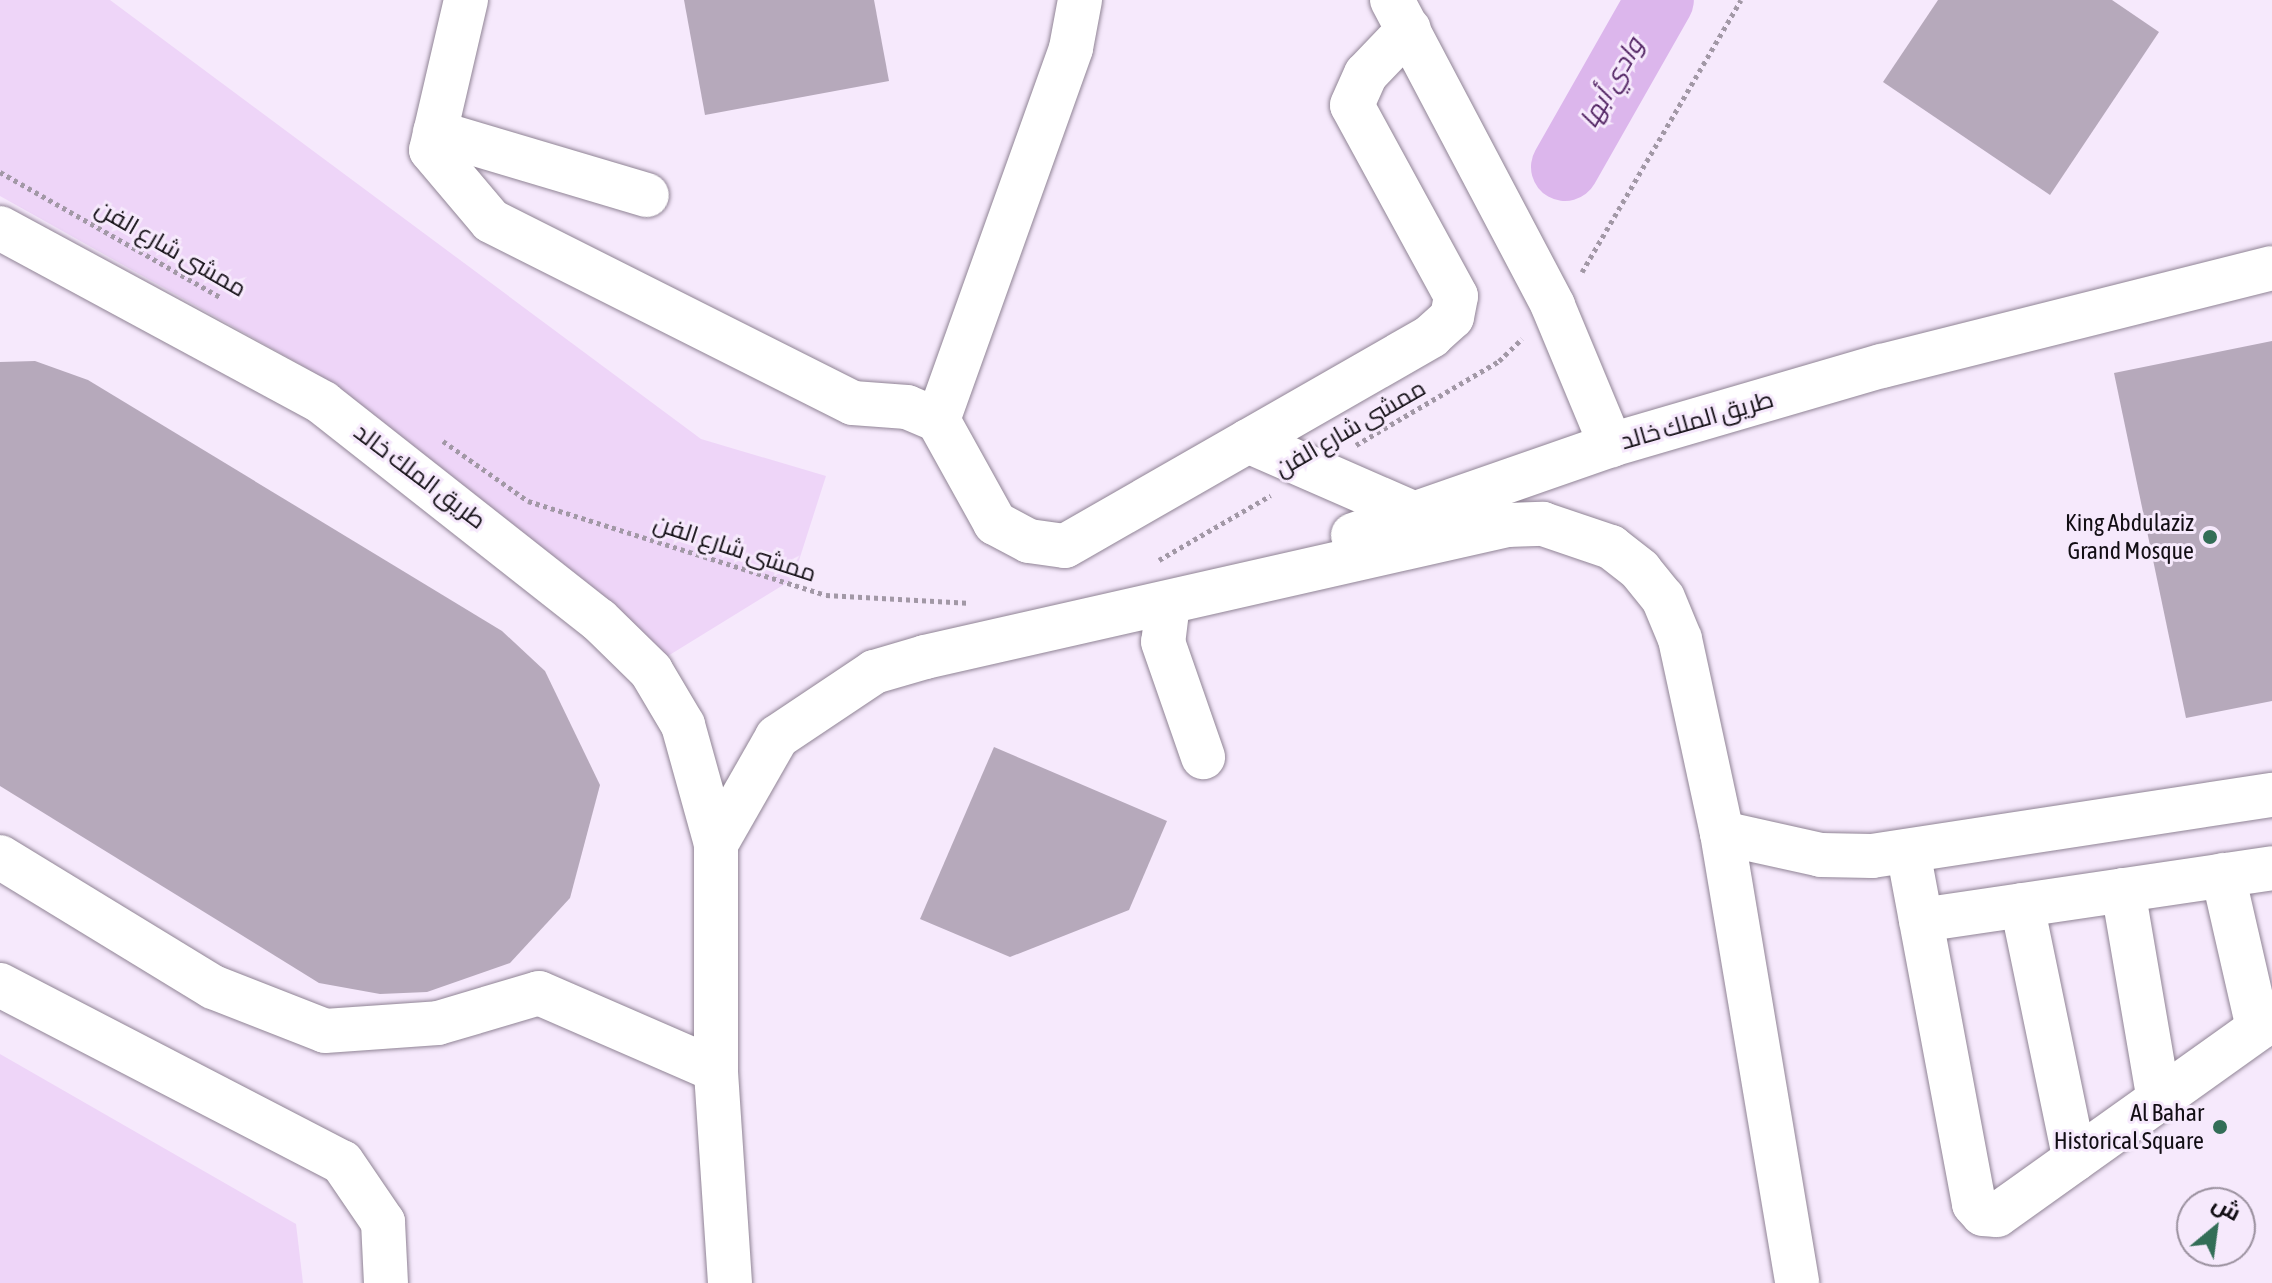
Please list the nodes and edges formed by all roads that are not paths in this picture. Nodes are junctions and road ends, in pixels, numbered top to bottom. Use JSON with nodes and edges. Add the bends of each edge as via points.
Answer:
{"nodes":[{"id":1,"x":466,"y":0,"type":"edge"},
{"id":2,"x":1080,"y":0,"type":"edge"},
{"id":3,"x":1400,"y":14,"type":"edge"},
{"id":4,"x":435,"y":132,"type":"junction"},
{"id":5,"x":647,"y":195,"type":"dead end"},
{"id":6,"x":0,"y":228,"type":"edge"},
{"id":7,"x":0,"y":255,"type":"edge"},
{"id":8,"x":2272,"y":268,"type":"edge"},
{"id":9,"x":138,"y":304,"type":"junction"},
{"id":10,"x":938,"y":420,"type":"junction"},
{"id":11,"x":1248,"y":441,"type":"junction"},
{"id":12,"x":1611,"y":445,"type":"junction"},
{"id":13,"x":1415,"y":514,"type":"junction"},
{"id":14,"x":1153,"y":593,"type":"junction"},
{"id":15,"x":1203,"y":757,"type":"dead end"},
{"id":16,"x":2272,"y":795,"type":"edge"},
{"id":17,"x":1722,"y":833,"type":"junction"},
{"id":18,"x":716,"y":844,"type":"junction"},
{"id":19,"x":1908,"y":851,"type":"junction"},
{"id":20,"x":0,"y":857,"type":"edge"},
{"id":21,"x":2272,"y":868,"type":"edge"},
{"id":22,"x":2223,"y":875,"type":"junction"},
{"id":23,"x":2123,"y":890,"type":"junction"},
{"id":24,"x":2022,"y":905,"type":"junction"},
{"id":25,"x":1921,"y":920,"type":"junction"},
{"id":26,"x":0,"y":985,"type":"edge"},
{"id":27,"x":2265,"y":1024,"type":"edge"},
{"id":28,"x":716,"y":1070,"type":"junction"},
{"id":29,"x":2159,"y":1100,"type":"junction"},
{"id":30,"x":2075,"y":1160,"type":"junction"},
{"id":31,"x":386,"y":1283,"type":"edge"},
{"id":32,"x":730,"y":1283,"type":"edge"},
{"id":33,"x":1797,"y":1283,"type":"edge"}],
"edges":[{"from":1,"to":4,"type":"street"},
{"from":2,"to":10,"type":"street","via":[[1071,48]]},
{"from":3,"to":11,"type":"street","via":[[1352,105],[1456,296],[1452,317]]},
{"from":3,"to":12,"type":"street","via":[[1553,306]]},
{"from":4,"to":5,"type":"street"},
{"from":4,"to":10,"type":"street","via":[[431,150],[491,221],[853,403],[907,407]]},
{"from":6,"to":9,"type":"street","name":"طريق الملك خالد"},
{"from":7,"to":9,"type":"street","via":[[37,257]]},
{"from":8,"to":12,"type":"street","name":"طريق الملك خالد","via":[[1882,366]]},
{"from":9,"to":18,"type":"street","name":"طريق الملك خالد","via":[[323,403],[599,620],[651,671],[683,725]]},
{"from":10,"to":11,"type":"street","via":[[995,523],[1029,541],[1065,546]]},
{"from":11,"to":13,"type":"street"},
{"from":12,"to":13,"type":"street","name":"طريق الملك خالد"},
{"from":13,"to":14,"type":"street","name":"طريق الملك خالد"},
{"from":14,"to":15,"type":"street","via":[[1163,642]]},
{"from":14,"to":17,"type":"street","via":[[1507,525],[1572,531],[1611,547],[1663,598],[1680,639]]},
{"from":14,"to":18,"type":"street","via":[[874,672],[777,737]]},
{"from":16,"to":19,"type":"street"},
{"from":17,"to":19,"type":"street","via":[[1821,855]]},
{"from":17,"to":33,"type":"street"},
{"from":18,"to":28,"type":"street"},
{"from":19,"to":25,"type":"street"},
{"from":20,"to":28,"type":"street","via":[[213,987],[325,1031],[438,1023],[539,993]]},
{"from":21,"to":22,"type":"street"},
{"from":22,"to":23,"type":"street"},
{"from":22,"to":27,"type":"street"},
{"from":23,"to":24,"type":"street"},
{"from":23,"to":29,"type":"street"},
{"from":24,"to":25,"type":"street"},
{"from":24,"to":30,"type":"street"},
{"from":25,"to":30,"type":"street","via":[[1974,1204],[1983,1214],[1997,1215]]},
{"from":26,"to":31,"type":"street","via":[[342,1162],[383,1222]]},
{"from":27,"to":29,"type":"street"},
{"from":28,"to":32,"type":"street"},
{"from":29,"to":30,"type":"street"}]}
